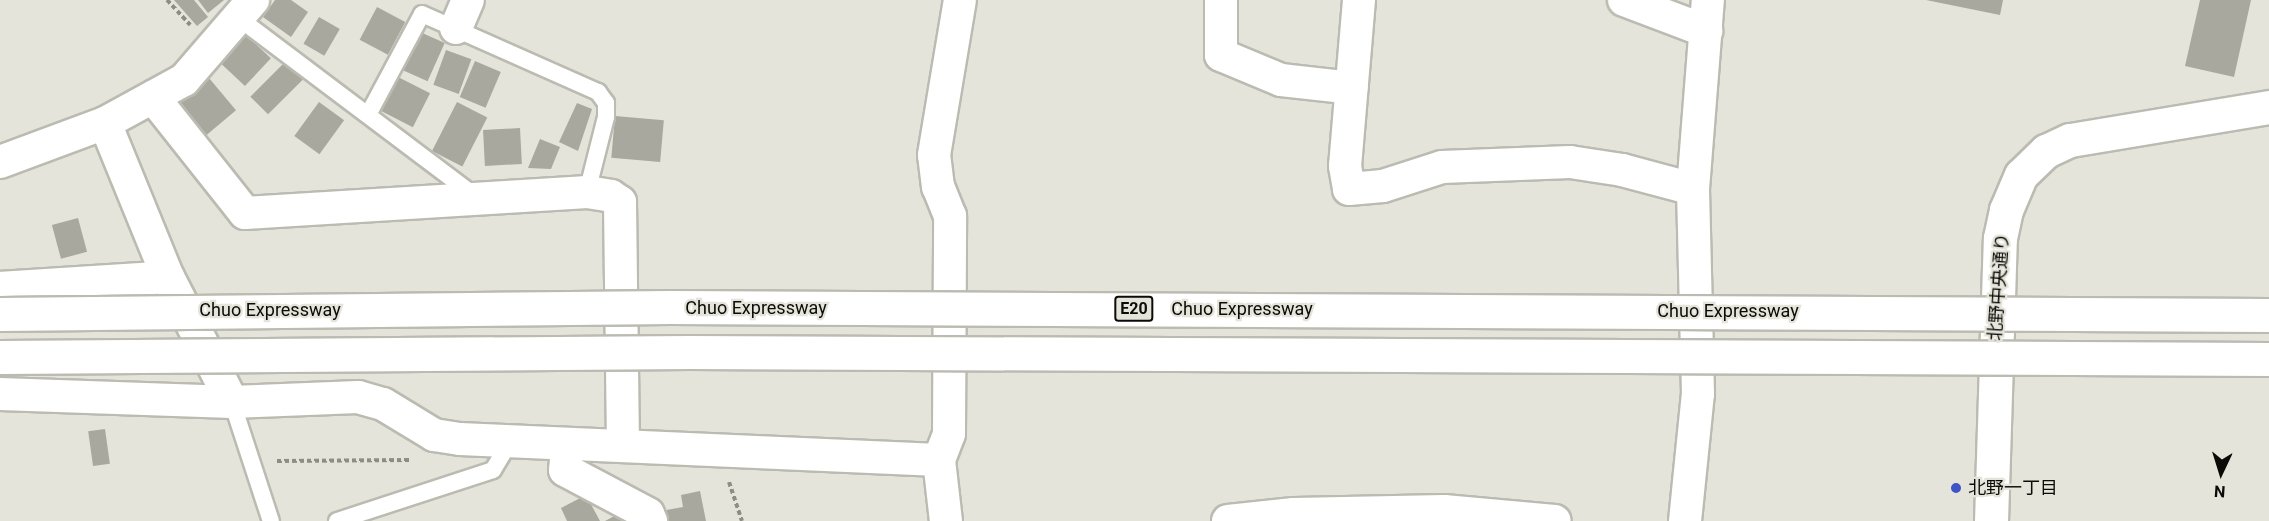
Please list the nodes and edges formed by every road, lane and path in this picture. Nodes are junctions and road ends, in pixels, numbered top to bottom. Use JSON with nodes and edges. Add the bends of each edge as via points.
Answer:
{"nodes":[{"id":1,"x":960,"y":0,"type":"edge"},
{"id":2,"x":1221,"y":0,"type":"edge"},
{"id":3,"x":1359,"y":0,"type":"edge"},
{"id":4,"x":1624,"y":0,"type":"edge"},
{"id":5,"x":1708,"y":0,"type":"edge"},
{"id":6,"x":246,"y":9,"type":"edge"},
{"id":7,"x":462,"y":14,"type":"edge"},
{"id":8,"x":1706,"y":31,"type":"junction"},
{"id":9,"x":1352,"y":88,"type":"junction"},
{"id":10,"x":153,"y":97,"type":"junction"},
{"id":11,"x":2269,"y":107,"type":"edge"},
{"id":12,"x":369,"y":113,"type":"junction"},
{"id":13,"x":105,"y":123,"type":"junction"},
{"id":14,"x":0,"y":162,"type":"edge"},
{"id":15,"x":1693,"y":189,"type":"junction"},
{"id":16,"x":587,"y":192,"type":"junction"},
{"id":17,"x":481,"y":201,"type":"junction"},
{"id":18,"x":168,"y":277,"type":"junction"},
{"id":19,"x":0,"y":288,"type":"edge"},
{"id":20,"x":0,"y":314,"type":"edge"},
{"id":21,"x":2269,"y":315,"type":"edge"},
{"id":22,"x":0,"y":357,"type":"edge"},
{"id":23,"x":2269,"y":359,"type":"edge"},
{"id":24,"x":0,"y":394,"type":"edge"},
{"id":25,"x":232,"y":402,"type":"junction"},
{"id":26,"x":509,"y":443,"type":"junction"},
{"id":27,"x":567,"y":444,"type":"junction"},
{"id":28,"x":623,"y":445,"type":"junction"},
{"id":29,"x":415,"y":460,"type":"dead end"},
{"id":30,"x":939,"y":460,"type":"junction"},
{"id":31,"x":249,"y":461,"type":"junction"},
{"id":32,"x":725,"y":470,"type":"dead end"},
{"id":33,"x":271,"y":521,"type":"edge"},
{"id":34,"x":337,"y":521,"type":"edge"},
{"id":35,"x":651,"y":521,"type":"edge"},
{"id":36,"x":742,"y":521,"type":"edge"},
{"id":37,"x":946,"y":521,"type":"edge"},
{"id":38,"x":1228,"y":521,"type":"edge"},
{"id":39,"x":1555,"y":521,"type":"edge"},
{"id":40,"x":1685,"y":521,"type":"edge"},
{"id":41,"x":1991,"y":521,"type":"edge"}],
"edges":[{"from":1,"to":30,"type":"street","via":[[934,155],[938,187],[950,216],[950,435]]},
{"from":2,"to":9,"type":"street","via":[[1221,55],[1281,80]]},
{"from":3,"to":9,"type":"street"},
{"from":4,"to":8,"type":"street"},
{"from":5,"to":8,"type":"street"},
{"from":6,"to":10,"type":"street","via":[[184,80]]},
{"from":6,"to":12,"type":"lane"},
{"from":7,"to":12,"type":"lane","via":[[422,14]]},
{"from":7,"to":16,"type":"lane","via":[[598,92],[606,103]]},
{"from":8,"to":15,"type":"street"},
{"from":9,"to":15,"type":"street","via":[[1345,181],[1349,189],[1383,186],[1442,167],[1570,162],[1622,170]]},
{"from":10,"to":13,"type":"street"},
{"from":10,"to":17,"type":"street","via":[[245,213]]},
{"from":11,"to":41,"type":"main road","name":"北野中央通り","via":[[2070,140],[2046,151],[2021,175],[2006,210],[2000,238]]},
{"from":12,"to":17,"type":"lane"},
{"from":13,"to":14,"type":"street"},
{"from":13,"to":18,"type":"street"},
{"from":15,"to":40,"type":"street","via":[[1698,394]]},
{"from":16,"to":17,"type":"street"},
{"from":16,"to":28,"type":"street","via":[[611,196],[620,202],[623,214]]},
{"from":18,"to":19,"type":"street"},
{"from":18,"to":25,"type":"street"},
{"from":20,"to":21,"type":"main road","name":"Chuo Expressway","number":"E20","bridge":true,"via":[[683,307]]},
{"from":22,"to":23,"type":"main road","bridge":true,"via":[[700,352]]},
{"from":24,"to":25,"type":"street"},
{"from":25,"to":26,"type":"street","via":[[358,397],[383,405],[434,435]]},
{"from":25,"to":31,"type":"lane"},
{"from":26,"to":27,"type":"street"},
{"from":26,"to":34,"type":"lane","via":[[493,470]]},
{"from":27,"to":28,"type":"street"},
{"from":27,"to":35,"type":"street","via":[[565,470],[648,514]]},
{"from":28,"to":30,"type":"street"},
{"from":29,"to":31,"type":"path"},
{"from":30,"to":37,"type":"street"},
{"from":31,"to":33,"type":"lane"},
{"from":32,"to":36,"type":"path"},
{"from":38,"to":39,"type":"street","via":[[1294,514],[1444,511]]}]}
